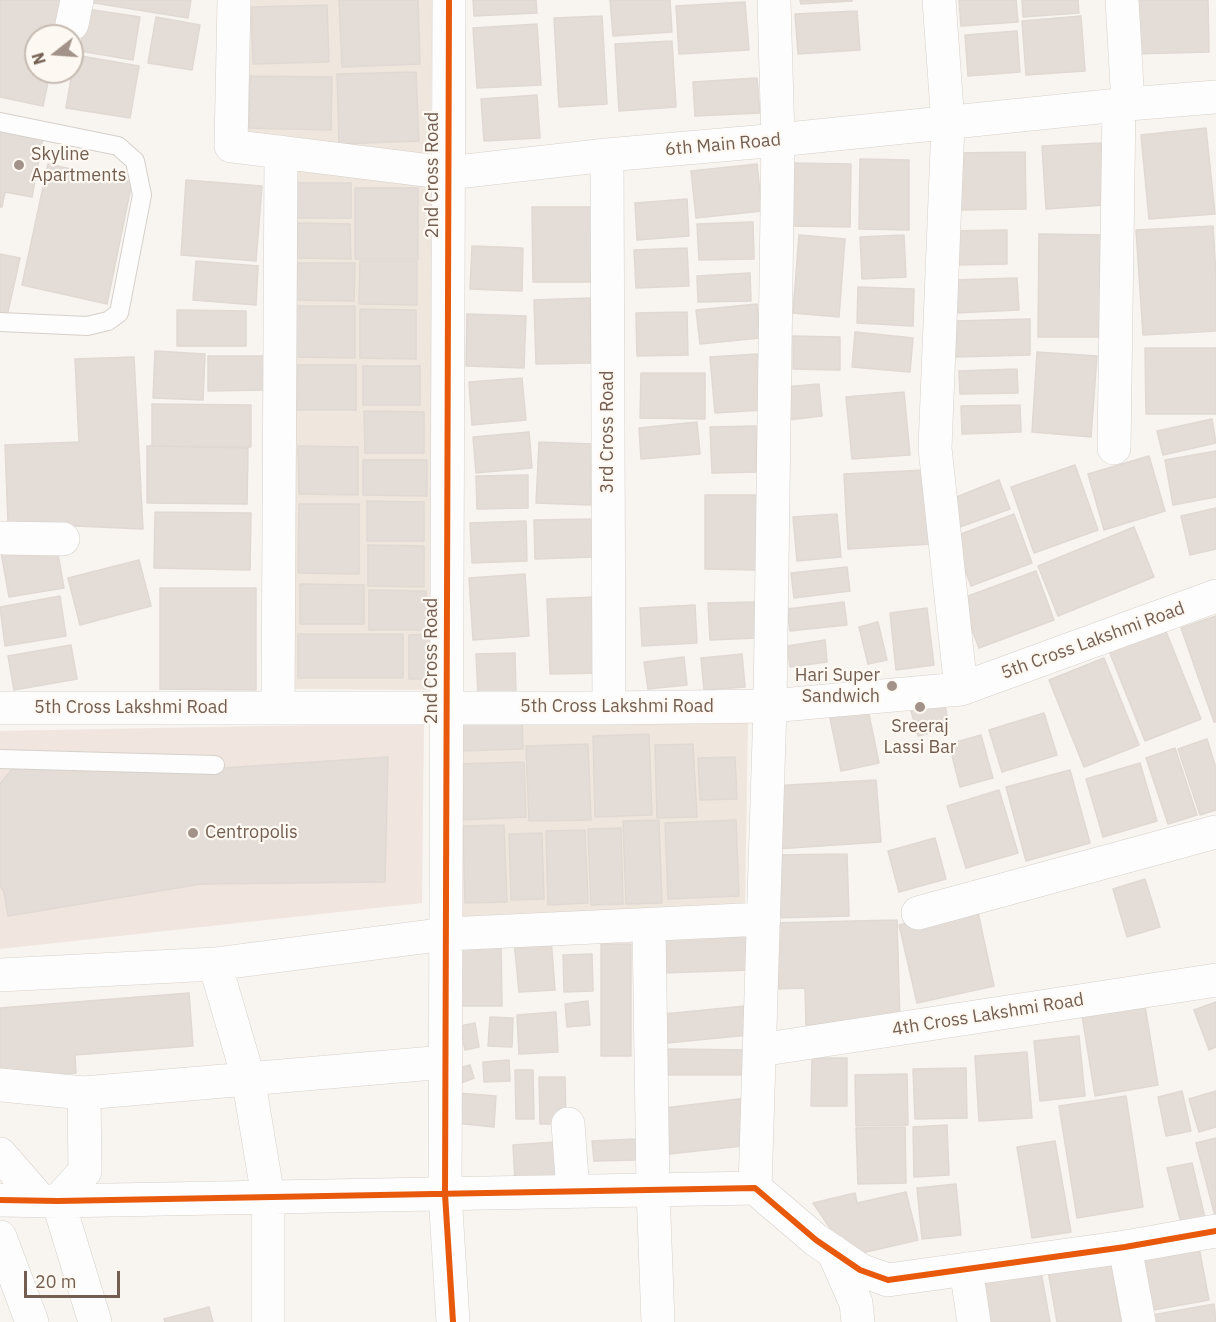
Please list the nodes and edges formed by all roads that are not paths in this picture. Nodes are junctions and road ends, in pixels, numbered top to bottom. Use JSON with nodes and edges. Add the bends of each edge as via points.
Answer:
{"nodes":[{"id":1,"x":234,"y":0,"type":"edge"},
{"id":2,"x":449,"y":0,"type":"edge"},
{"id":3,"x":774,"y":0,"type":"edge"},
{"id":4,"x":939,"y":0,"type":"edge"},
{"id":5,"x":1122,"y":0,"type":"edge"},
{"id":6,"x":1216,"y":97,"type":"edge"},
{"id":7,"x":1124,"y":105,"type":"junction"},
{"id":8,"x":0,"y":122,"type":"edge"},
{"id":9,"x":948,"y":124,"type":"junction"},
{"id":10,"x":778,"y":140,"type":"junction"},
{"id":11,"x":281,"y":152,"type":"junction"},
{"id":12,"x":607,"y":155,"type":"junction"},
{"id":13,"x":448,"y":173,"type":"junction"},
{"id":14,"x":0,"y":322,"type":"edge"},
{"id":15,"x":1114,"y":448,"type":"dead end"},
{"id":16,"x":0,"y":538,"type":"edge"},
{"id":17,"x":63,"y":539,"type":"dead end"},
{"id":18,"x":1216,"y":596,"type":"edge"},
{"id":19,"x":961,"y":690,"type":"junction"},
{"id":20,"x":770,"y":706,"type":"junction"},
{"id":21,"x":0,"y":708,"type":"edge"},
{"id":22,"x":278,"y":708,"type":"junction"},
{"id":23,"x":446,"y":708,"type":"junction"},
{"id":24,"x":609,"y":708,"type":"junction"},
{"id":25,"x":0,"y":759,"type":"edge"},
{"id":26,"x":215,"y":765,"type":"dead end"},
{"id":27,"x":1216,"y":832,"type":"edge"},
{"id":28,"x":918,"y":913,"type":"dead end"},
{"id":29,"x":764,"y":919,"type":"junction"},
{"id":30,"x":649,"y":925,"type":"junction"},
{"id":31,"x":446,"y":934,"type":"junction"},
{"id":32,"x":215,"y":964,"type":"junction"},
{"id":33,"x":0,"y":975,"type":"edge"},
{"id":34,"x":1216,"y":980,"type":"edge"},
{"id":35,"x":760,"y":1050,"type":"junction"},
{"id":36,"x":445,"y":1062,"type":"junction"},
{"id":37,"x":248,"y":1077,"type":"junction"},
{"id":38,"x":0,"y":1085,"type":"edge"},
{"id":39,"x":84,"y":1093,"type":"junction"},
{"id":40,"x":568,"y":1124,"type":"dead end"},
{"id":41,"x":0,"y":1154,"type":"edge"},
{"id":42,"x":755,"y":1188,"type":"junction"},
{"id":43,"x":653,"y":1190,"type":"junction"},
{"id":44,"x":573,"y":1191,"type":"junction"},
{"id":45,"x":445,"y":1194,"type":"junction"},
{"id":46,"x":267,"y":1197,"type":"junction"},
{"id":47,"x":0,"y":1200,"type":"edge"},
{"id":48,"x":49,"y":1200,"type":"junction"},
{"id":49,"x":1216,"y":1231,"type":"edge"},
{"id":50,"x":0,"y":1237,"type":"edge"},
{"id":51,"x":1125,"y":1247,"type":"junction"},
{"id":52,"x":833,"y":1251,"type":"junction"},
{"id":53,"x":966,"y":1269,"type":"junction"},
{"id":54,"x":32,"y":1322,"type":"edge"},
{"id":55,"x":94,"y":1322,"type":"edge"},
{"id":56,"x":268,"y":1322,"type":"edge"},
{"id":57,"x":453,"y":1322,"type":"edge"},
{"id":58,"x":658,"y":1322,"type":"edge"},
{"id":59,"x":858,"y":1322,"type":"edge"},
{"id":60,"x":974,"y":1322,"type":"edge"},
{"id":61,"x":1139,"y":1322,"type":"edge"}],
"edges":[{"from":1,"to":11,"type":"street","name":"6th Main Road","via":[[231,146]]},
{"from":2,"to":13,"type":"street","name":"2nd Cross Road"},
{"from":3,"to":10,"type":"street"},
{"from":4,"to":9,"type":"street"},
{"from":5,"to":7,"type":"street"},
{"from":6,"to":7,"type":"street","name":"6th Main Road"},
{"from":7,"to":9,"type":"street","name":"6th Main Road"},
{"from":7,"to":15,"type":"street"},
{"from":8,"to":14,"type":"lane","via":[[118,146],[135,161],[142,195],[119,313],[108,321],[87,326]]},
{"from":9,"to":10,"type":"street","name":"6th Main Road"},
{"from":9,"to":19,"type":"street","via":[[935,448]]},
{"from":10,"to":12,"type":"street","name":"6th Main Road"},
{"from":10,"to":20,"type":"street"},
{"from":11,"to":13,"type":"street","name":"6th Main Road"},
{"from":11,"to":22,"type":"street"},
{"from":12,"to":13,"type":"street","name":"6th Main Road"},
{"from":12,"to":24,"type":"street","name":"3rd Cross Road"},
{"from":13,"to":23,"type":"street","name":"2nd Cross Road"},
{"from":16,"to":17,"type":"street"},
{"from":18,"to":19,"type":"street","name":"5th Cross Lakshmi Road"},
{"from":19,"to":20,"type":"street","name":"5th Cross Lakshmi Road"},
{"from":20,"to":24,"type":"street","name":"5th Cross Lakshmi Road"},
{"from":20,"to":29,"type":"street"},
{"from":21,"to":22,"type":"street","name":"5th Cross Lakshmi Road"},
{"from":22,"to":23,"type":"street","name":"5th Cross Lakshmi Road"},
{"from":23,"to":24,"type":"street","name":"5th Cross Lakshmi Road"},
{"from":23,"to":31,"type":"street","name":"2nd Cross Road"},
{"from":25,"to":26,"type":"lane"},
{"from":27,"to":28,"type":"street"},
{"from":29,"to":30,"type":"street"},
{"from":29,"to":35,"type":"street"},
{"from":30,"to":31,"type":"street"},
{"from":30,"to":43,"type":"street"},
{"from":31,"to":32,"type":"street"},
{"from":31,"to":36,"type":"street","name":"2nd Cross Road"},
{"from":32,"to":33,"type":"street"},
{"from":32,"to":37,"type":"street"},
{"from":34,"to":35,"type":"street","name":"4th Cross Lakshmi Road"},
{"from":35,"to":42,"type":"street"},
{"from":36,"to":37,"type":"street"},
{"from":36,"to":45,"type":"street","name":"2nd Cross Road"},
{"from":37,"to":39,"type":"street"},
{"from":37,"to":46,"type":"street"},
{"from":38,"to":39,"type":"street"},
{"from":39,"to":48,"type":"street","via":[[85,1172]]},
{"from":40,"to":44,"type":"street"},
{"from":41,"to":48,"type":"street"},
{"from":42,"to":43,"type":"street"},
{"from":42,"to":52,"type":"street"},
{"from":43,"to":44,"type":"street"},
{"from":43,"to":58,"type":"street"},
{"from":44,"to":45,"type":"street"},
{"from":45,"to":46,"type":"street"},
{"from":45,"to":57,"type":"street","name":"2nd Cross Road"},
{"from":46,"to":48,"type":"street"},
{"from":46,"to":56,"type":"street"},
{"from":47,"to":48,"type":"street"},
{"from":48,"to":55,"type":"street"},
{"from":49,"to":51,"type":"street"},
{"from":50,"to":54,"type":"street"},
{"from":51,"to":53,"type":"street"},
{"from":51,"to":61,"type":"street"},
{"from":52,"to":53,"type":"street","via":[[860,1270],[888,1280]]},
{"from":52,"to":59,"type":"street","via":[[856,1303]]},
{"from":53,"to":60,"type":"street"}]}
